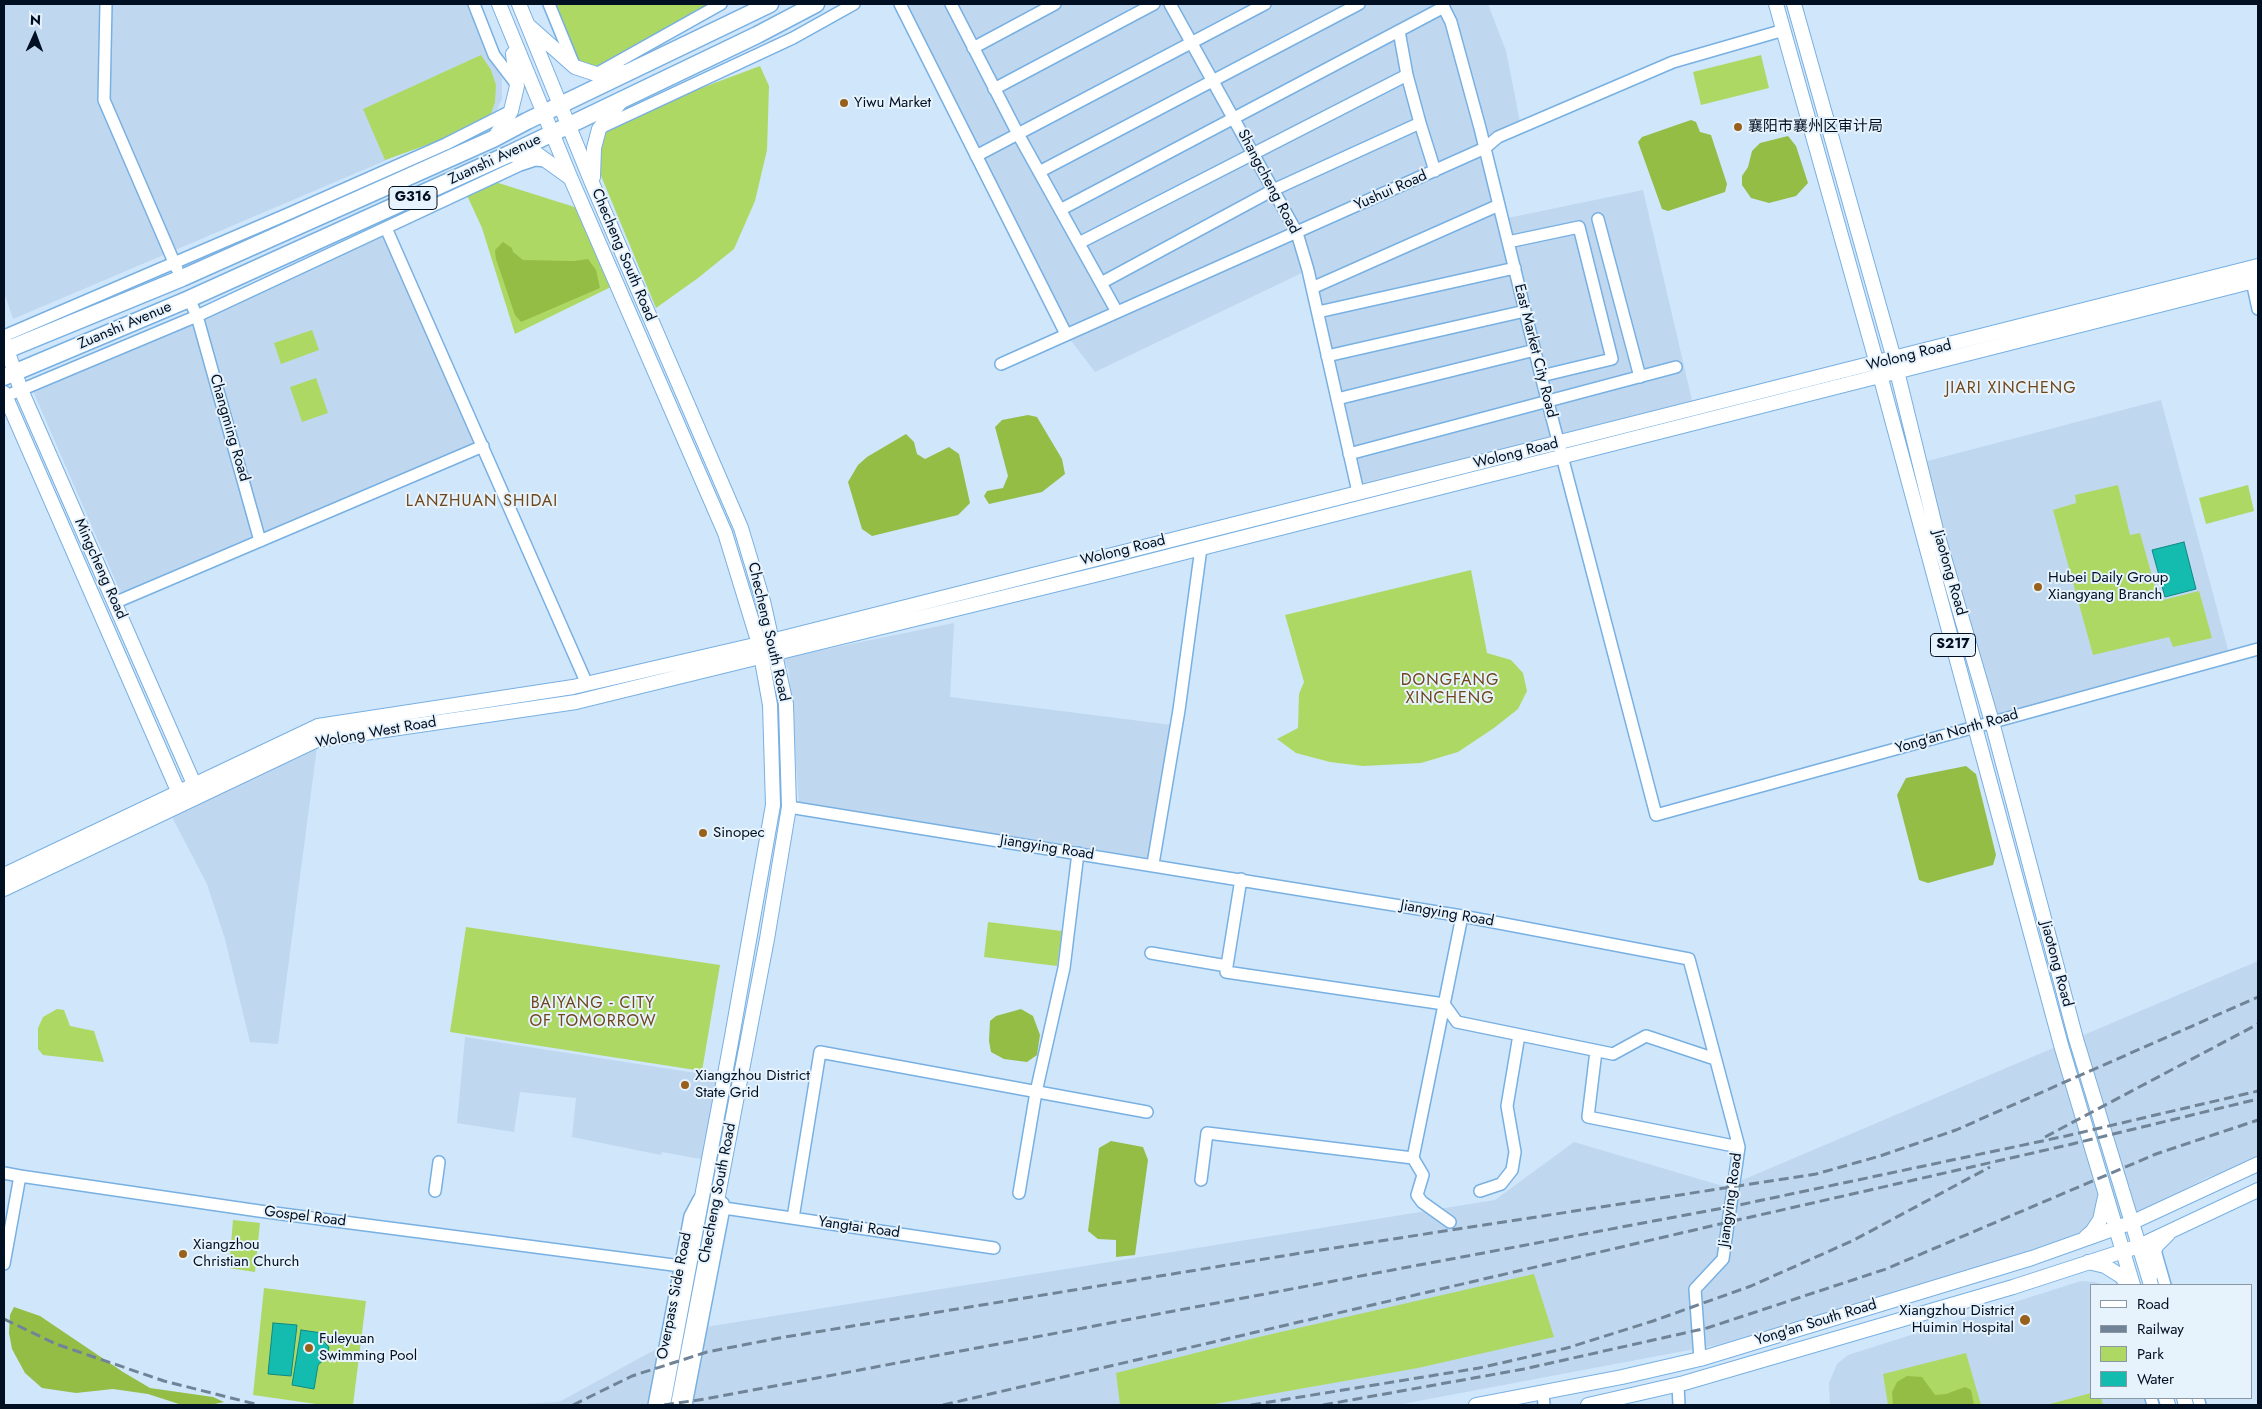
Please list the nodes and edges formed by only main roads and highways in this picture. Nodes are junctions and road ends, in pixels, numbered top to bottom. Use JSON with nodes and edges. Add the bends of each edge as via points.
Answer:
{"nodes":[{"id":1,"x":499,"y":4,"type":"edge"},
{"id":2,"x":519,"y":4,"type":"edge"},
{"id":3,"x":768,"y":4,"type":"edge"},
{"id":4,"x":816,"y":4,"type":"edge"},
{"id":5,"x":1776,"y":4,"type":"edge"},
{"id":6,"x":1794,"y":4,"type":"edge"},
{"id":7,"x":526,"y":23,"type":"junction"},
{"id":8,"x":511,"y":34,"type":"junction"},
{"id":9,"x":631,"y":72,"type":"junction"},
{"id":10,"x":622,"y":100,"type":"junction"},
{"id":11,"x":560,"y":106,"type":"junction"},
{"id":12,"x":543,"y":113,"type":"junction"},
{"id":13,"x":569,"y":124,"type":"junction"},
{"id":14,"x":552,"y":133,"type":"junction"},
{"id":15,"x":494,"y":139,"type":"junction"},
{"id":16,"x":507,"y":155,"type":"junction"},
{"id":17,"x":571,"y":179,"type":"junction"},
{"id":18,"x":592,"y":183,"type":"junction"},
{"id":19,"x":2258,"y":266,"type":"edge"},
{"id":20,"x":2255,"y":280,"type":"edge"},
{"id":21,"x":4,"y":345,"type":"edge"},
{"id":22,"x":1895,"y":366,"type":"junction"},
{"id":23,"x":1879,"y":370,"type":"junction"},
{"id":24,"x":9,"y":375,"type":"edge"},
{"id":25,"x":4,"y":395,"type":"edge"},
{"id":26,"x":767,"y":649,"type":"junction"},
{"id":27,"x":197,"y":791,"type":"junction"},
{"id":28,"x":181,"y":797,"type":"junction"},
{"id":29,"x":4,"y":875,"type":"edge"},
{"id":30,"x":4,"y":889,"type":"edge"},
{"id":31,"x":2258,"y":1164,"type":"edge"},
{"id":32,"x":2122,"y":1186,"type":"junction"},
{"id":33,"x":2258,"y":1190,"type":"edge"},
{"id":34,"x":2106,"y":1194,"type":"junction"},
{"id":35,"x":2161,"y":1209,"type":"junction"},
{"id":36,"x":2133,"y":1222,"type":"junction"},
{"id":37,"x":2116,"y":1227,"type":"junction"},
{"id":38,"x":2172,"y":1230,"type":"junction"},
{"id":39,"x":2082,"y":1240,"type":"junction"},
{"id":40,"x":2139,"y":1246,"type":"junction"},
{"id":41,"x":2122,"y":1250,"type":"junction"},
{"id":42,"x":2088,"y":1262,"type":"junction"},
{"id":43,"x":2116,"y":1279,"type":"edge"},
{"id":44,"x":2127,"y":1284,"type":"edge"},
{"id":45,"x":2133,"y":1284,"type":"edge"},
{"id":46,"x":2151,"y":1284,"type":"edge"},
{"id":47,"x":2151,"y":1284,"type":"edge"},
{"id":48,"x":1544,"y":1399,"type":"edge"},
{"id":49,"x":663,"y":1405,"type":"edge"},
{"id":50,"x":678,"y":1405,"type":"edge"},
{"id":51,"x":1476,"y":1405,"type":"edge"},
{"id":52,"x":1588,"y":1405,"type":"edge"}],
"edges":[{"from":1,"to":8,"type":"main road"},
{"from":2,"to":7,"type":"main road","name":"Checheng South Road"},
{"from":3,"to":9,"type":"highway","name":"Zuanshi Avenue","number":"G316"},
{"from":4,"to":10,"type":"highway","name":"Zuanshi Avenue","number":"G316"},
{"from":5,"to":23,"type":"main road","name":"Jiaotong Road","number":"S217"},
{"from":6,"to":22,"type":"main road","name":"Jiaotong Road","number":"S217"},
{"from":7,"to":9,"type":"main road","via":[[575,67],[596,74]]},
{"from":7,"to":11,"type":"main road","name":"Checheng South Road"},
{"from":8,"to":12,"type":"main road","name":"Checheng South Road"},
{"from":8,"to":15,"type":"main road","via":[[517,86],[511,111]]},
{"from":9,"to":11,"type":"highway","name":"Zuanshi Avenue","number":"G316"},
{"from":10,"to":13,"type":"highway","name":"Zuanshi Avenue","number":"G316"},
{"from":10,"to":18,"type":"main road","via":[[599,130],[594,148]]},
{"from":11,"to":12,"type":"highway","name":"Zuanshi Avenue","number":"G316"},
{"from":11,"to":13,"type":"main road","name":"Checheng South Road"},
{"from":12,"to":14,"type":"main road","name":"Checheng South Road"},
{"from":12,"to":15,"type":"highway","name":"Zuanshi Avenue","number":"G316"},
{"from":13,"to":14,"type":"highway","name":"Zuanshi Avenue","number":"G316"},
{"from":13,"to":18,"type":"main road","name":"Checheng South Road"},
{"from":14,"to":16,"type":"highway","name":"Zuanshi Avenue","number":"G316"},
{"from":14,"to":17,"type":"main road","name":"Checheng South Road"},
{"from":15,"to":21,"type":"highway","name":"Zuanshi Avenue","number":"G316","via":[[375,192]]},
{"from":16,"to":17,"type":"main road","via":[[537,154]]},
{"from":16,"to":24,"type":"highway","name":"Zuanshi Avenue","number":"G316","via":[[189,299]]},
{"from":17,"to":26,"type":"main road","name":"Checheng South Road","via":[[725,533]]},
{"from":18,"to":26,"type":"main road","name":"Checheng South Road","via":[[741,528]]},
{"from":19,"to":22,"type":"main road","name":"Wolong Road"},
{"from":20,"to":22,"type":"main road","name":"Wolong Road"},
{"from":21,"to":24,"type":"main road","name":"Mingcheng Road"},
{"from":22,"to":23,"type":"main road","name":"Wolong Road"},
{"from":22,"to":32,"type":"main road","name":"Jiaotong Road","number":"S217","via":[[1936,530],[1992,722],[2076,1039]]},
{"from":23,"to":26,"type":"main road","name":"Wolong Road","via":[[1358,492]]},
{"from":23,"to":26,"type":"main road","name":"Wolong Road","via":[[1562,457],[1201,548]]},
{"from":23,"to":34,"type":"main road","name":"Jiaotong Road","number":"S217","via":[[2061,1045]]},
{"from":24,"to":27,"type":"main road","name":"Mingcheng Road","via":[[21,390]]},
{"from":25,"to":28,"type":"main road","name":"Mingcheng Road"},
{"from":26,"to":27,"type":"main road","name":"Wolong West Road","via":[[576,702],[317,740]]},
{"from":26,"to":27,"type":"main road","name":"Wolong West Road","via":[[587,684],[318,726]]},
{"from":26,"to":49,"type":"main road","name":"Checheng South Road","via":[[774,805]]},
{"from":26,"to":50,"type":"main road","name":"Checheng South Road","via":[[786,704],[790,807]]},
{"from":27,"to":28,"type":"main road","name":"Wolong West Road"},
{"from":28,"to":29,"type":"main road","name":"Wolong West Road"},
{"from":28,"to":30,"type":"main road","name":"Wolong West Road"},
{"from":31,"to":35,"type":"main road","name":"Yong'an South Road"},
{"from":32,"to":35,"type":"main road","via":[[2136,1204]]},
{"from":32,"to":36,"type":"main road","name":"Jiaotong Road","number":"S217"},
{"from":33,"to":38,"type":"main road","name":"Yong'an South Road"},
{"from":34,"to":37,"type":"main road","name":"Jiaotong Road","number":"S217"},
{"from":34,"to":39,"type":"main road","via":[[2100,1220]]},
{"from":35,"to":36,"type":"main road","name":"Yong'an South Road"},
{"from":36,"to":37,"type":"main road","name":"Yong'an South Road"},
{"from":36,"to":40,"type":"main road","name":"Jiaotong Road","number":"S217"},
{"from":37,"to":39,"type":"main road","name":"Yong'an South Road"},
{"from":37,"to":41,"type":"main road","name":"Jiaotong Road","number":"S217"},
{"from":38,"to":40,"type":"main road","name":"Yong'an South Road"},
{"from":38,"to":46,"type":"main road","via":[[2151,1260]]},
{"from":39,"to":48,"type":"main road","name":"Yong'an South Road","via":[[1700,1359]]},
{"from":40,"to":41,"type":"main road","name":"Yong'an South Road"},
{"from":40,"to":47,"type":"main road","name":"Jiaotong Road","number":"S217"},
{"from":41,"to":42,"type":"main road","name":"Yong'an South Road"},
{"from":41,"to":45,"type":"main road","name":"Jiaotong Road","number":"S217"},
{"from":42,"to":43,"type":"main road","via":[[2105,1266]]},
{"from":42,"to":52,"type":"main road","name":"Yong'an South Road","via":[[1678,1385]]},
{"from":43,"to":44,"type":"main road","via":[[2121,1276]]},
{"from":48,"to":51,"type":"main road","name":"Yong'an South Road"}]}
